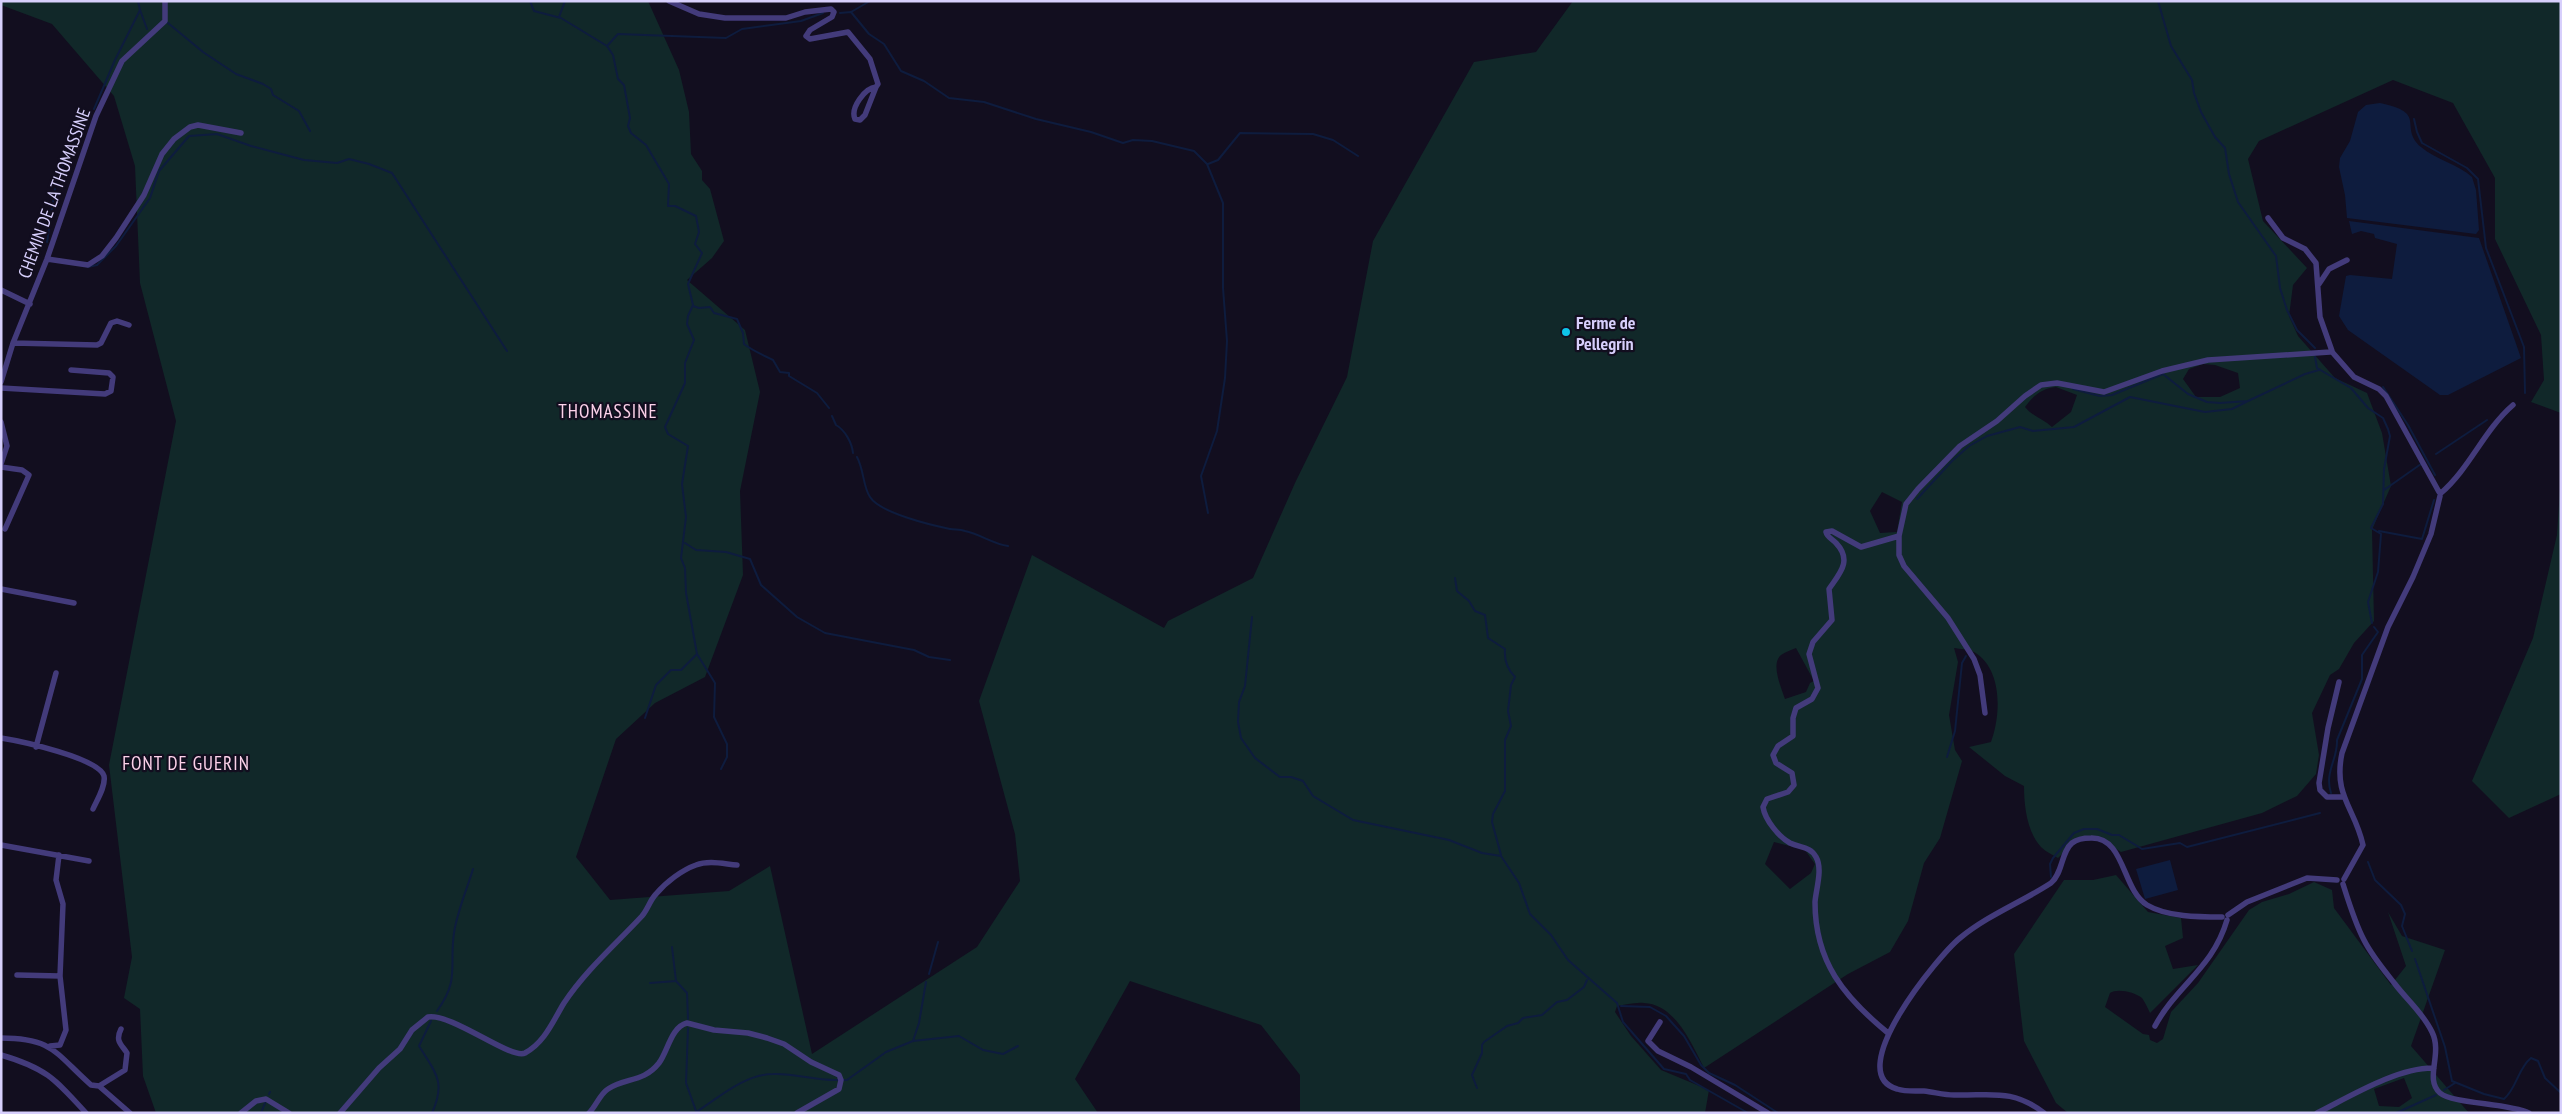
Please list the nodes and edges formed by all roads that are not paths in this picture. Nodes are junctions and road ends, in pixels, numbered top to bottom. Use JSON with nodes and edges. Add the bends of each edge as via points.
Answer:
{"nodes":[{"id":1,"x":165,"y":1,"type":"edge"},
{"id":2,"x":669,"y":1,"type":"edge"},
{"id":3,"x":876,"y":87,"type":"junction"},
{"id":4,"x":241,"y":133,"type":"dead end"},
{"id":5,"x":2268,"y":218,"type":"dead end"},
{"id":6,"x":47,"y":259,"type":"junction"},
{"id":7,"x":2347,"y":260,"type":"dead end"},
{"id":8,"x":2318,"y":287,"type":"junction"},
{"id":9,"x":1,"y":290,"type":"edge"},
{"id":10,"x":30,"y":304,"type":"junction"},
{"id":11,"x":129,"y":324,"type":"dead end"},
{"id":12,"x":13,"y":343,"type":"junction"},
{"id":13,"x":2332,"y":352,"type":"junction"},
{"id":14,"x":71,"y":370,"type":"dead end"},
{"id":15,"x":1,"y":382,"type":"edge"},
{"id":16,"x":1,"y":388,"type":"edge"},
{"id":17,"x":2513,"y":405,"type":"dead end"},
{"id":18,"x":1,"y":422,"type":"edge"},
{"id":19,"x":2,"y":462,"type":"edge"},
{"id":20,"x":2440,"y":494,"type":"junction"},
{"id":21,"x":5,"y":529,"type":"dead end"},
{"id":22,"x":1899,"y":536,"type":"junction"},
{"id":23,"x":1,"y":589,"type":"edge"},
{"id":24,"x":74,"y":604,"type":"dead end"},
{"id":25,"x":56,"y":673,"type":"dead end"},
{"id":26,"x":2339,"y":682,"type":"dead end"},
{"id":27,"x":1985,"y":713,"type":"dead end"},
{"id":28,"x":1,"y":738,"type":"edge"},
{"id":29,"x":36,"y":747,"type":"junction"},
{"id":30,"x":2344,"y":797,"type":"junction"},
{"id":31,"x":93,"y":809,"type":"dead end"},
{"id":32,"x":1,"y":845,"type":"edge"},
{"id":33,"x":59,"y":855,"type":"junction"},
{"id":34,"x":89,"y":861,"type":"dead end"},
{"id":35,"x":737,"y":866,"type":"dead end"},
{"id":36,"x":2341,"y":881,"type":"junction"},
{"id":37,"x":2225,"y":918,"type":"junction"},
{"id":38,"x":17,"y":975,"type":"dead end"},
{"id":39,"x":60,"y":976,"type":"junction"},
{"id":40,"x":1660,"y":1022,"type":"dead end"},
{"id":41,"x":2155,"y":1026,"type":"dead end"},
{"id":42,"x":122,"y":1029,"type":"dead end"},
{"id":43,"x":1888,"y":1033,"type":"junction"},
{"id":44,"x":1,"y":1038,"type":"edge"},
{"id":45,"x":50,"y":1046,"type":"junction"},
{"id":46,"x":1,"y":1054,"type":"edge"},
{"id":47,"x":2434,"y":1068,"type":"junction"},
{"id":48,"x":99,"y":1086,"type":"junction"},
{"id":49,"x":86,"y":1113,"type":"edge"},
{"id":50,"x":130,"y":1113,"type":"edge"},
{"id":51,"x":241,"y":1113,"type":"edge"},
{"id":52,"x":289,"y":1113,"type":"edge"},
{"id":53,"x":340,"y":1113,"type":"edge"},
{"id":54,"x":589,"y":1113,"type":"edge"},
{"id":55,"x":797,"y":1113,"type":"edge"},
{"id":56,"x":1768,"y":1113,"type":"edge"},
{"id":57,"x":2044,"y":1113,"type":"edge"},
{"id":58,"x":2317,"y":1113,"type":"edge"},
{"id":59,"x":2529,"y":1113,"type":"edge"}],
"edges":[{"from":1,"to":6,"type":"street","name":"CHEMIN DE LA THOMASSINE","via":[[165,21],[122,61],[96,116]]},
{"from":2,"to":3,"type":"street","via":[[699,14],[724,18],[786,18],[831,9],[834,12],[832,17],[808,32],[806,37],[811,39],[844,31],[850,33],[871,60],[878,81]]},
{"from":3,"to":3,"type":"street","via":[[864,117],[855,119],[854,112],[864,92]]},
{"from":4,"to":6,"type":"street","via":[[198,125],[183,132],[166,148],[142,198],[97,260],[85,265]]},
{"from":5,"to":8,"type":"street","via":[[2283,238],[2303,248],[2316,261]]},
{"from":6,"to":10,"type":"street","name":"CHEMIN DE LA THOMASSINE"},
{"from":7,"to":8,"type":"street","via":[[2329,269]]},
{"from":8,"to":13,"type":"street","via":[[2321,321]]},
{"from":9,"to":10,"type":"street"},
{"from":10,"to":12,"type":"street","name":"CHEMIN DE LA THOMASSINE"},
{"from":11,"to":12,"type":"street","via":[[114,322],[97,345]]},
{"from":12,"to":15,"type":"street","name":"CHEMIN DE LA THOMASSINE"},
{"from":13,"to":20,"type":"street","via":[[2354,377],[2386,396]]},
{"from":13,"to":22,"type":"street","via":[[2208,360],[2162,371],[2104,392],[2057,383],[2041,385],[1960,446],[1918,489],[1906,504]]},
{"from":14,"to":16,"type":"street","via":[[109,373],[113,380],[111,391],[105,394]]},
{"from":17,"to":20,"type":"street","via":[[2452,484]]},
{"from":18,"to":19,"type":"street","via":[[7,446]]},
{"from":19,"to":21,"type":"street","via":[[29,475]]},
{"from":20,"to":30,"type":"street","via":[[2430,534],[2388,627],[2347,736],[2340,771]]},
{"from":22,"to":27,"type":"street","via":[[1902,562],[1948,618],[1974,660],[1980,675]]},
{"from":22,"to":43,"type":"street","via":[[1861,547],[1832,530],[1826,532],[1840,549],[1844,564],[1829,589],[1832,620],[1813,642],[1809,654],[1818,688],[1810,701],[1796,708],[1793,736],[1778,746],[1773,755],[1776,763],[1792,773],[1794,785],[1788,792],[1767,798],[1763,808],[1782,837],[1808,848],[1817,858],[1816,916],[1824,955],[1855,1005]]},
{"from":23,"to":24,"type":"street"},
{"from":25,"to":29,"type":"street"},
{"from":26,"to":30,"type":"street","via":[[2319,783],[2320,790],[2327,797]]},
{"from":28,"to":29,"type":"street"},
{"from":29,"to":31,"type":"street","via":[[80,758],[102,772],[104,783]]},
{"from":30,"to":36,"type":"street","via":[[2363,845]]},
{"from":32,"to":33,"type":"street"},
{"from":33,"to":34,"type":"street"},
{"from":33,"to":39,"type":"street","via":[[56,880],[63,904]]},
{"from":35,"to":53,"type":"street","via":[[712,862],[695,866],[656,894],[642,916],[597,960],[564,1003],[548,1032],[525,1053],[514,1054],[441,1018],[428,1017],[412,1030],[400,1049]]},
{"from":36,"to":37,"type":"street","via":[[2308,878],[2247,902]]},
{"from":36,"to":47,"type":"street","via":[[2369,949],[2434,1035],[2437,1050]]},
{"from":37,"to":41,"type":"street","via":[[2222,935],[2205,965],[2167,1006]]},
{"from":37,"to":43,"type":"street","via":[[2172,912],[2147,905],[2139,897],[2109,843],[2099,838],[2080,840],[2070,846],[2051,883],[1979,924],[1950,947]]},
{"from":38,"to":39,"type":"street"},
{"from":39,"to":45,"type":"street","via":[[66,1037],[58,1046]]},
{"from":40,"to":56,"type":"street","via":[[1648,1041],[1656,1050]]},
{"from":42,"to":48,"type":"street","via":[[118,1042],[127,1053],[126,1068]]},
{"from":43,"to":57,"type":"street","via":[[1882,1050],[1881,1068],[1885,1081],[1893,1088],[1953,1095],[1999,1093],[2028,1103]]},
{"from":44,"to":45,"type":"street","via":[[24,1038]]},
{"from":45,"to":48,"type":"street","via":[[91,1085]]},
{"from":46,"to":49,"type":"street","via":[[49,1074]]},
{"from":47,"to":58,"type":"street","via":[[2422,1068],[2398,1076]]},
{"from":47,"to":59,"type":"street","via":[[2433,1082],[2444,1096]]},
{"from":48,"to":50,"type":"street"},
{"from":51,"to":52,"type":"street","via":[[256,1101],[266,1099]]},
{"from":54,"to":55,"type":"street","via":[[610,1088],[635,1081],[651,1072],[665,1054],[676,1029],[687,1023],[767,1038],[839,1075],[839,1088]]}]}
